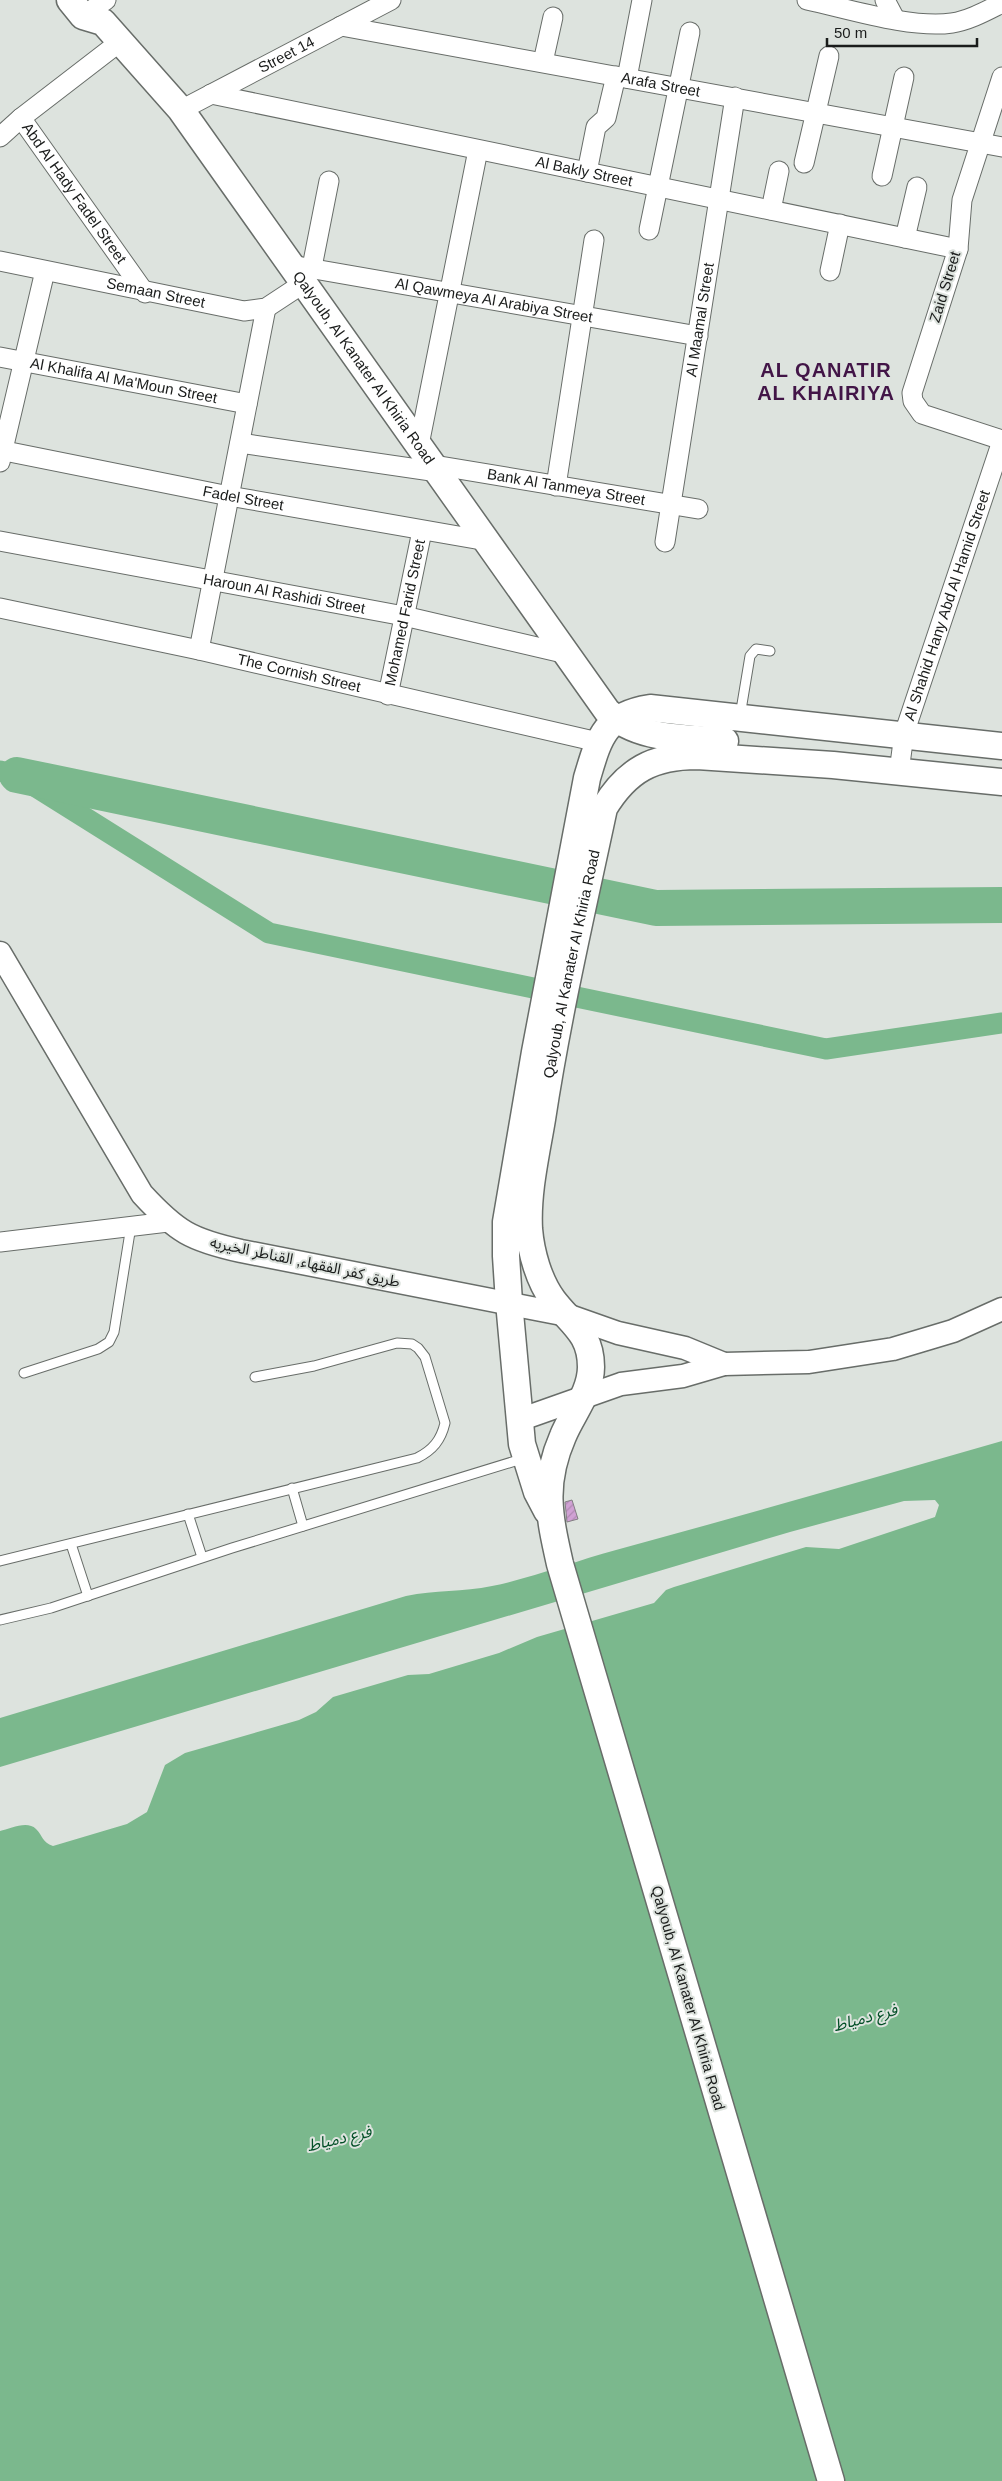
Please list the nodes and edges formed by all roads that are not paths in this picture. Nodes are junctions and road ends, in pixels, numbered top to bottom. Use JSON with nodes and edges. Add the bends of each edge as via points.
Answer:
{"nodes":[{"id":1,"x":642,"y":0,"type":"edge"},
{"id":2,"x":807,"y":0,"type":"edge"},
{"id":3,"x":885,"y":0,"type":"edge"},
{"id":4,"x":383,"y":2,"type":"edge"},
{"id":5,"x":1002,"y":3,"type":"edge"},
{"id":6,"x":94,"y":7,"type":"edge"},
{"id":7,"x":553,"y":17,"type":"dead end"},
{"id":8,"x":895,"y":19,"type":"junction"},
{"id":9,"x":342,"y":26,"type":"junction"},
{"id":10,"x":690,"y":32,"type":"dead end"},
{"id":11,"x":121,"y":41,"type":"junction"},
{"id":12,"x":829,"y":56,"type":"dead end"},
{"id":13,"x":543,"y":62,"type":"junction"},
{"id":14,"x":904,"y":76,"type":"dead end"},
{"id":15,"x":622,"y":77,"type":"junction"},
{"id":16,"x":1002,"y":77,"type":"edge"},
{"id":17,"x":678,"y":87,"type":"junction"},
{"id":18,"x":211,"y":94,"type":"junction"},
{"id":19,"x":735,"y":97,"type":"junction"},
{"id":20,"x":181,"y":110,"type":"junction"},
{"id":21,"x":816,"y":112,"type":"junction"},
{"id":22,"x":21,"y":118,"type":"junction"},
{"id":23,"x":892,"y":126,"type":"junction"},
{"id":24,"x":0,"y":137,"type":"edge"},
{"id":25,"x":981,"y":142,"type":"junction"},
{"id":26,"x":1002,"y":147,"type":"edge"},
{"id":27,"x":478,"y":150,"type":"junction"},
{"id":28,"x":804,"y":163,"type":"dead end"},
{"id":29,"x":779,"y":171,"type":"dead end"},
{"id":30,"x":586,"y":172,"type":"junction"},
{"id":31,"x":882,"y":176,"type":"dead end"},
{"id":32,"x":329,"y":181,"type":"dead end"},
{"id":33,"x":658,"y":186,"type":"junction"},
{"id":34,"x":917,"y":187,"type":"dead end"},
{"id":35,"x":719,"y":199,"type":"junction"},
{"id":36,"x":771,"y":210,"type":"junction"},
{"id":37,"x":840,"y":224,"type":"junction"},
{"id":38,"x":649,"y":230,"type":"dead end"},
{"id":39,"x":905,"y":238,"type":"junction"},
{"id":40,"x":594,"y":240,"type":"dead end"},
{"id":41,"x":958,"y":249,"type":"junction"},
{"id":42,"x":0,"y":261,"type":"edge"},
{"id":43,"x":44,"y":271,"type":"junction"},
{"id":44,"x":302,"y":271,"type":"junction"},
{"id":45,"x":830,"y":271,"type":"dead end"},
{"id":46,"x":450,"y":291,"type":"junction"},
{"id":47,"x":145,"y":292,"type":"junction"},
{"id":48,"x":266,"y":308,"type":"junction"},
{"id":49,"x":582,"y":315,"type":"junction"},
{"id":50,"x":698,"y":336,"type":"junction"},
{"id":51,"x":0,"y":357,"type":"edge"},
{"id":52,"x":23,"y":362,"type":"junction"},
{"id":53,"x":247,"y":404,"type":"junction"},
{"id":54,"x":1002,"y":440,"type":"edge"},
{"id":55,"x":240,"y":443,"type":"junction"},
{"id":56,"x":1,"y":454,"type":"edge"},
{"id":57,"x":430,"y":461,"type":"junction"},
{"id":58,"x":556,"y":486,"type":"junction"},
{"id":59,"x":229,"y":496,"type":"junction"},
{"id":60,"x":671,"y":504,"type":"junction"},
{"id":61,"x":698,"y":509,"type":"dead end"},
{"id":62,"x":422,"y":531,"type":"junction"},
{"id":63,"x":0,"y":541,"type":"edge"},
{"id":64,"x":487,"y":541,"type":"junction"},
{"id":65,"x":665,"y":542,"type":"dead end"},
{"id":66,"x":213,"y":580,"type":"junction"},
{"id":67,"x":0,"y":608,"type":"edge"},
{"id":68,"x":404,"y":616,"type":"junction"},
{"id":69,"x":199,"y":650,"type":"junction"},
{"id":70,"x":770,"y":651,"type":"dead end"},
{"id":71,"x":567,"y":654,"type":"junction"},
{"id":72,"x":388,"y":695,"type":"junction"},
{"id":73,"x":740,"y":717,"type":"junction"},
{"id":74,"x":616,"y":719,"type":"junction"},
{"id":75,"x":904,"y":734,"type":"junction"},
{"id":76,"x":598,"y":742,"type":"junction"},
{"id":77,"x":1002,"y":746,"type":"edge"},
{"id":78,"x":833,"y":765,"type":"junction"},
{"id":79,"x":898,"y":772,"type":"junction"},
{"id":80,"x":1002,"y":782,"type":"edge"},
{"id":81,"x":0,"y":953,"type":"edge"},
{"id":82,"x":543,"y":1054,"type":"junction"},
{"id":83,"x":168,"y":1222,"type":"junction"},
{"id":84,"x":131,"y":1226,"type":"junction"},
{"id":85,"x":0,"y":1242,"type":"edge"},
{"id":86,"x":509,"y":1302,"type":"junction"},
{"id":87,"x":1002,"y":1309,"type":"edge"},
{"id":88,"x":567,"y":1315,"type":"junction"},
{"id":89,"x":724,"y":1364,"type":"junction"},
{"id":90,"x":24,"y":1372,"type":"dead end"},
{"id":91,"x":255,"y":1377,"type":"dead end"},
{"id":92,"x":582,"y":1397,"type":"junction"},
{"id":93,"x":519,"y":1420,"type":"junction"},
{"id":94,"x":525,"y":1458,"type":"junction"},
{"id":95,"x":292,"y":1488,"type":"junction"},
{"id":96,"x":188,"y":1514,"type":"junction"},
{"id":97,"x":548,"y":1514,"type":"junction"},
{"id":98,"x":303,"y":1526,"type":"junction"},
{"id":99,"x":71,"y":1544,"type":"junction"},
{"id":100,"x":202,"y":1558,"type":"junction"},
{"id":101,"x":0,"y":1561,"type":"edge"},
{"id":102,"x":88,"y":1596,"type":"junction"},
{"id":103,"x":0,"y":1620,"type":"edge"},
{"id":104,"x":831,"y":2481,"type":"edge"}],
"edges":[{"from":1,"to":15,"type":"street"},
{"from":2,"to":8,"type":"street"},
{"from":3,"to":8,"type":"street"},
{"from":4,"to":9,"type":"street","name":"Street 14"},
{"from":5,"to":8,"type":"street","via":[[973,18],[954,23],[934,25]]},
{"from":6,"to":11,"type":"main road","name":"Qalyoub, Al Kanater Al Khiria Road"},
{"from":7,"to":13,"type":"street"},
{"from":9,"to":13,"type":"street","name":"Arafa Street"},
{"from":9,"to":18,"type":"street","name":"Street 14"},
{"from":10,"to":17,"type":"street"},
{"from":11,"to":20,"type":"main road","name":"Qalyoub, Al Kanater Al Khiria Road"},
{"from":11,"to":22,"type":"street"},
{"from":12,"to":21,"type":"street"},
{"from":13,"to":15,"type":"street","name":"Arafa Street"},
{"from":14,"to":23,"type":"street"},
{"from":15,"to":17,"type":"street","name":"Arafa Street"},
{"from":15,"to":30,"type":"street","via":[[606,118],[596,127]]},
{"from":16,"to":25,"type":"street","name":"Zaid Street"},
{"from":17,"to":19,"type":"street","name":"Arafa Street"},
{"from":17,"to":33,"type":"street"},
{"from":18,"to":20,"type":"street","name":"Street 14"},
{"from":18,"to":27,"type":"street","name":"Al Bakly Street"},
{"from":19,"to":21,"type":"street","name":"Arafa Street"},
{"from":19,"to":35,"type":"street","name":"Al Maamal Street"},
{"from":20,"to":44,"type":"main road","name":"Qalyoub, Al Kanater Al Khiria Road"},
{"from":21,"to":23,"type":"street","name":"Arafa Street"},
{"from":21,"to":28,"type":"street"},
{"from":22,"to":24,"type":"street"},
{"from":22,"to":47,"type":"street","name":"Abd Al Hady Fadel Street"},
{"from":23,"to":25,"type":"street","name":"Arafa Street"},
{"from":23,"to":31,"type":"street"},
{"from":25,"to":26,"type":"street","name":"Arafa Street"},
{"from":25,"to":41,"type":"street","name":"Zaid Street","via":[[962,200]]},
{"from":27,"to":30,"type":"street","name":"Al Bakly Street"},
{"from":27,"to":46,"type":"street"},
{"from":29,"to":36,"type":"street"},
{"from":30,"to":33,"type":"street","name":"Al Bakly Street"},
{"from":32,"to":44,"type":"street"},
{"from":33,"to":35,"type":"street","name":"Al Bakly Street"},
{"from":33,"to":38,"type":"street"},
{"from":34,"to":39,"type":"street"},
{"from":35,"to":36,"type":"street","name":"Al Bakly Street"},
{"from":35,"to":50,"type":"street","name":"Al Maamal Street"},
{"from":36,"to":37,"type":"street","name":"Al Bakly Street"},
{"from":37,"to":39,"type":"street","name":"Al Bakly Street"},
{"from":37,"to":45,"type":"street"},
{"from":39,"to":41,"type":"street","name":"Al Bakly Street"},
{"from":40,"to":49,"type":"street"},
{"from":41,"to":54,"type":"street","name":"Zaid Street","via":[[914,385],[913,401],[922,414],[930,418]]},
{"from":42,"to":43,"type":"street","name":"Semaan Street"},
{"from":43,"to":47,"type":"street","name":"Semaan Street"},
{"from":43,"to":52,"type":"street"},
{"from":44,"to":46,"type":"street","name":"Al Qawmeya Al Arabiya Street"},
{"from":44,"to":48,"type":"street","name":"Semaan Street"},
{"from":44,"to":57,"type":"main road","name":"Qalyoub, Al Kanater Al Khiria Road"},
{"from":46,"to":49,"type":"street","name":"Al Qawmeya Al Arabiya Street"},
{"from":46,"to":57,"type":"street"},
{"from":47,"to":48,"type":"street","name":"Semaan Street","via":[[234,311]]},
{"from":48,"to":53,"type":"street"},
{"from":49,"to":50,"type":"street","name":"Al Qawmeya Al Arabiya Street"},
{"from":49,"to":58,"type":"street"},
{"from":50,"to":60,"type":"street","name":"Al Maamal Street"},
{"from":51,"to":52,"type":"street","name":"Al Khalifa Al Ma'Moun Street"},
{"from":52,"to":53,"type":"street","name":"Al Khalifa Al Ma'Moun Street"},
{"from":52,"to":56,"type":"street"},
{"from":53,"to":55,"type":"street"},
{"from":54,"to":75,"type":"street","name":"Al Shahid Hany Abd Al Hamid Street"},
{"from":55,"to":57,"type":"street","name":"Bank Al Tanmeya Street"},
{"from":55,"to":59,"type":"street"},
{"from":56,"to":59,"type":"street","name":"Fadel Street"},
{"from":57,"to":58,"type":"street","name":"Bank Al Tanmeya Street"},
{"from":57,"to":64,"type":"main road","name":"Qalyoub, Al Kanater Al Khiria Road"},
{"from":58,"to":60,"type":"street","name":"Bank Al Tanmeya Street"},
{"from":59,"to":62,"type":"street","name":"Fadel Street"},
{"from":59,"to":66,"type":"street"},
{"from":60,"to":61,"type":"street","name":"Bank Al Tanmeya Street"},
{"from":60,"to":65,"type":"street","name":"Al Maamal Street"},
{"from":62,"to":64,"type":"street","name":"Fadel Street"},
{"from":62,"to":68,"type":"street","name":"Mohamed Farid Street"},
{"from":63,"to":66,"type":"street","name":"Haroun Al Rashidi Street"},
{"from":64,"to":71,"type":"main road","name":"Qalyoub, Al Kanater Al Khiria Road"},
{"from":66,"to":68,"type":"street","name":"Haroun Al Rashidi Street"},
{"from":66,"to":69,"type":"street"},
{"from":67,"to":69,"type":"street","name":"The Cornish Street"},
{"from":68,"to":71,"type":"street","name":"Haroun Al Rashidi Street"},
{"from":68,"to":72,"type":"street","name":"Mohamed Farid Street"},
{"from":69,"to":72,"type":"street","name":"The Cornish Street"},
{"from":70,"to":73,"type":"lane","via":[[756,649],[750,656]]},
{"from":71,"to":74,"type":"main road","name":"Qalyoub, Al Kanater Al Khiria Road"},
{"from":72,"to":76,"type":"street","name":"The Cornish Street"},
{"from":73,"to":74,"type":"main road","name":"Qalyoub, Al Kanater Al Khiria Road","via":[[650,708]]},
{"from":73,"to":75,"type":"main road","name":"Qalyoub, Al Kanater Al Khiria Road"},
{"from":74,"to":76,"type":"main road","name":"Qalyoub, Al Kanater Al Khiria Road"},
{"from":74,"to":78,"type":"main road","via":[[649,734],[807,749]]},
{"from":75,"to":77,"type":"main road","name":"Qalyoub, Al Kanater Al Khiria Road"},
{"from":75,"to":79,"type":"street","name":"Al Shahid Hany Abd Al Hamid Street"},
{"from":76,"to":82,"type":"main road","name":"Qalyoub, Al Kanater Al Khiria Road","via":[[587,778]]},
{"from":78,"to":79,"type":"main road","name":"Qalyoub, Al Kanater Al Khiria Road"},
{"from":78,"to":82,"type":"main road","name":"Qalyoub, Al Kanater Al Khiria Road","via":[[678,756],[660,760],[628,776],[604,808]]},
{"from":79,"to":80,"type":"main road","name":"Qalyoub, Al Kanater Al Khiria Road"},
{"from":81,"to":83,"type":"street","name":"طريق كفر الفقهاء, القناطر الخيريه","via":[[142,1194]]},
{"from":82,"to":86,"type":"main road","name":"Qalyoub, Al Kanater Al Khiria Road","via":[[506,1222]]},
{"from":82,"to":88,"type":"main road","name":"Qalyoub, Al Kanater Al Khiria Road","via":[[529,1232],[544,1284]]},
{"from":83,"to":84,"type":"street"},
{"from":83,"to":86,"type":"street","name":"طريق كفر الفقهاء, القناطر الخيريه","via":[[190,1236],[215,1245]]},
{"from":84,"to":85,"type":"street"},
{"from":84,"to":90,"type":"lane","via":[[114,1332],[109,1342],[98,1349]]},
{"from":86,"to":88,"type":"street","name":"طريق كفر الفقهاء, القناطر الخيريه"},
{"from":86,"to":93,"type":"main road","name":"Qalyoub, Al Kanater Al Khiria Road"},
{"from":87,"to":89,"type":"street","name":"طريق كفر الفقهاء, القناطر الخيريه","via":[[953,1331],[893,1349],[809,1362]]},
{"from":88,"to":89,"type":"street","name":"طريق كفر الفقهاء, القناطر الخيريه","via":[[618,1333],[685,1348]]},
{"from":88,"to":92,"type":"main road","name":"Qalyoub, Al Kanater Al Khiria Road","via":[[582,1333],[590,1354],[591,1369]]},
{"from":89,"to":92,"type":"street","name":"طريق كفر الفقهاء, القناطر الخيريه","via":[[683,1376],[621,1384]]},
{"from":91,"to":95,"type":"lane","via":[[314,1366],[404,1342],[422,1352],[439,1397],[446,1423],[440,1440],[426,1454]]},
{"from":92,"to":93,"type":"street","name":"طريق كفر الفقهاء, القناطر الخيريه"},
{"from":92,"to":97,"type":"main road","name":"Qalyoub, Al Kanater Al Khiria Road","via":[[556,1454]]},
{"from":93,"to":94,"type":"main road","name":"Qalyoub, Al Kanater Al Khiria Road"},
{"from":94,"to":97,"type":"main road","name":"Qalyoub, Al Kanater Al Khiria Road"},
{"from":94,"to":98,"type":"lane"},
{"from":95,"to":96,"type":"lane"},
{"from":95,"to":98,"type":"lane"},
{"from":96,"to":99,"type":"lane"},
{"from":96,"to":100,"type":"lane"},
{"from":97,"to":104,"type":"main road","name":"Qalyoub, Al Kanater Al Khiria Road","via":[[560,1564]]},
{"from":98,"to":100,"type":"lane"},
{"from":99,"to":101,"type":"lane"},
{"from":99,"to":102,"type":"lane"},
{"from":100,"to":102,"type":"lane"},
{"from":102,"to":103,"type":"lane"}]}
